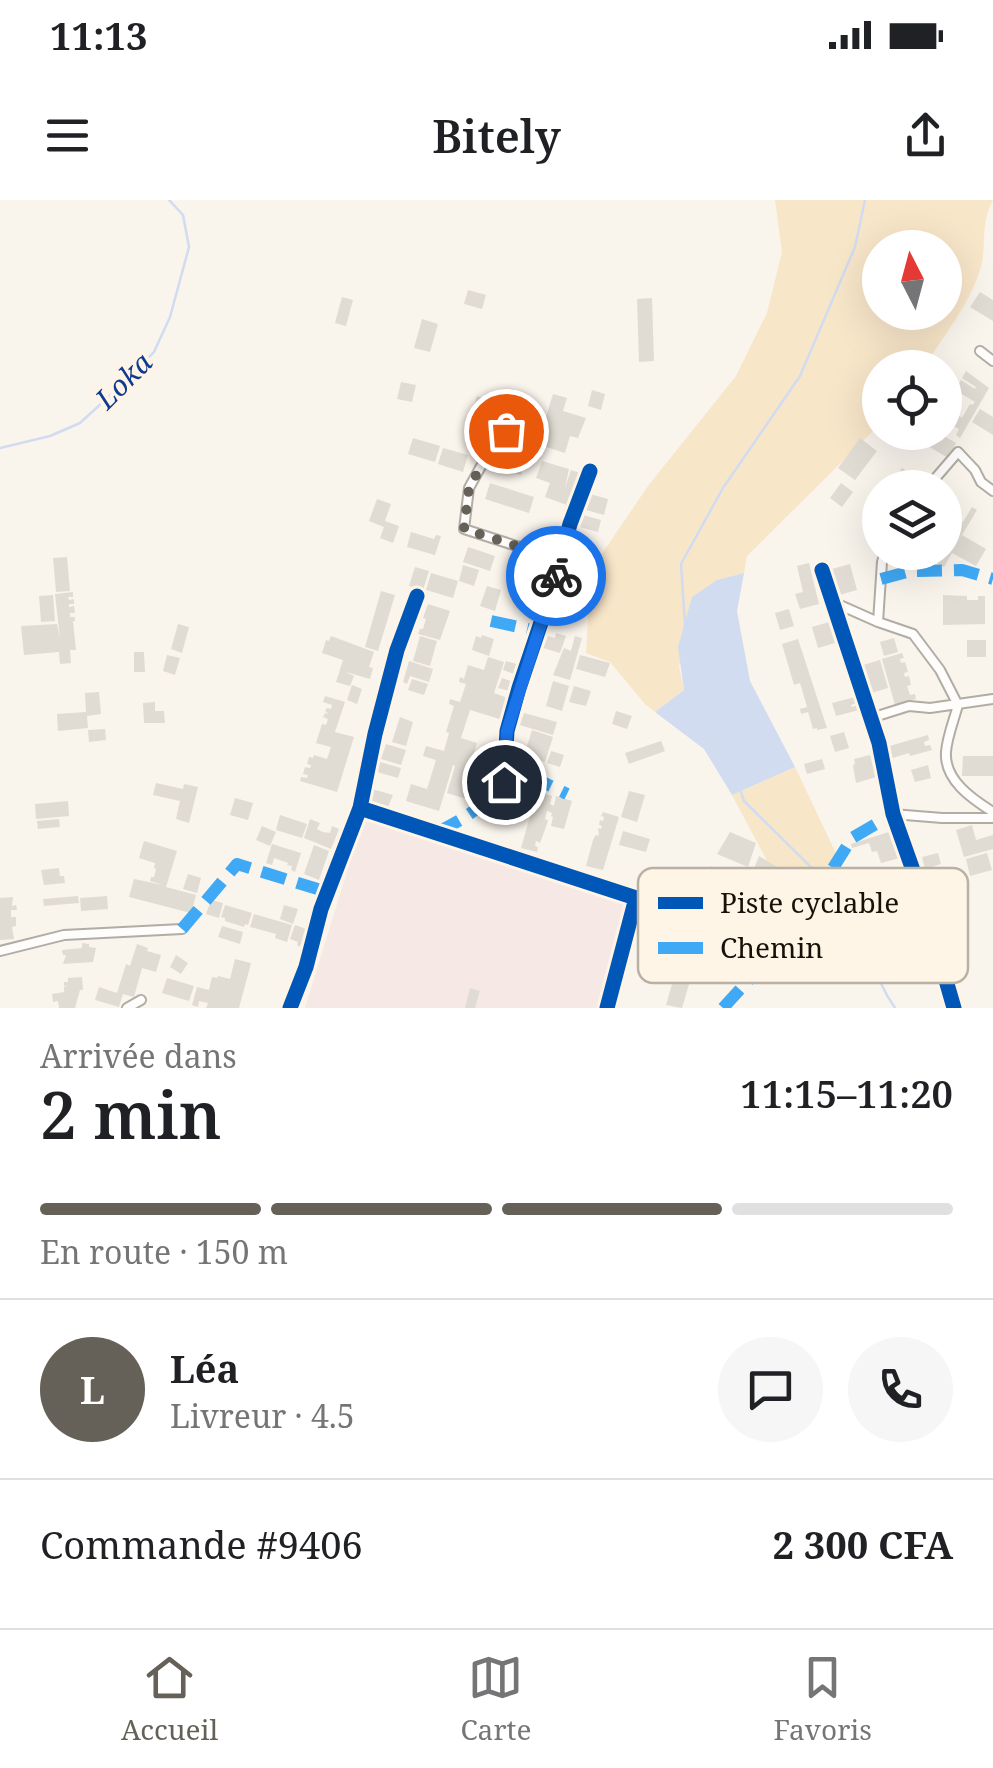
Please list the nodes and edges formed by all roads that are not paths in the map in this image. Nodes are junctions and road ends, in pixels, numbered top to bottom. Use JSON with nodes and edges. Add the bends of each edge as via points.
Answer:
{"nodes":[{"id":1,"x":980,"y":352,"type":"dead end"},
{"id":2,"x":993,"y":362,"type":"edge"},
{"id":3,"x":506,"y":431,"type":"dead end"},
{"id":4,"x":942,"y":470,"type":"edge"},
{"id":5,"x":590,"y":471,"type":"dead end"},
{"id":6,"x":993,"y":491,"type":"edge"},
{"id":7,"x":560,"y":560,"type":"junction"},
{"id":8,"x":822,"y":570,"type":"dead end"},
{"id":9,"x":881,"y":570,"type":"edge"},
{"id":10,"x":417,"y":596,"type":"dead end"},
{"id":11,"x":833,"y":602,"type":"junction"},
{"id":12,"x":878,"y":622,"type":"junction"},
{"id":13,"x":993,"y":699,"type":"edge"},
{"id":14,"x":958,"y":705,"type":"junction"},
{"id":15,"x":871,"y":718,"type":"junction"},
{"id":16,"x":504,"y":782,"type":"dead end"},
{"id":17,"x":360,"y":808,"type":"junction"},
{"id":18,"x":893,"y":814,"type":"junction"},
{"id":19,"x":993,"y":815,"type":"edge"},
{"id":20,"x":912,"y":868,"type":"edge"},
{"id":21,"x":182,"y":930,"type":"dead end"},
{"id":22,"x":0,"y":951,"type":"edge"},
{"id":23,"x":947,"y":983,"type":"edge"},
{"id":24,"x":141,"y":1000,"type":"dead end"},
{"id":25,"x":127,"y":1008,"type":"edge"},
{"id":26,"x":290,"y":1008,"type":"edge"},
{"id":27,"x":607,"y":1008,"type":"edge"},
{"id":28,"x":954,"y":1008,"type":"edge"}],
"edges":[{"from":1,"to":2,"type":"street"},
{"from":3,"to":7,"type":"street","via":[[469,488],[464,529]]},
{"from":4,"to":6,"type":"street","via":[[958,452]]},
{"from":5,"to":7,"type":"street"},
{"from":7,"to":16,"type":"street","via":[[507,731]]},
{"from":8,"to":11,"type":"street"},
{"from":9,"to":12,"type":"street"},
{"from":10,"to":17,"type":"street","via":[[374,734]]},
{"from":11,"to":12,"type":"street"},
{"from":11,"to":15,"type":"street"},
{"from":12,"to":14,"type":"street","via":[[913,634]]},
{"from":13,"to":14,"type":"street"},
{"from":14,"to":15,"type":"street","via":[[909,706]]},
{"from":14,"to":19,"type":"street","via":[[946,753],[950,773]]},
{"from":15,"to":18,"type":"street"},
{"from":17,"to":26,"type":"street"},
{"from":17,"to":27,"type":"street","via":[[636,898]]},
{"from":18,"to":19,"type":"street"},
{"from":18,"to":20,"type":"street"},
{"from":21,"to":22,"type":"street","via":[[64,935]]},
{"from":23,"to":28,"type":"street"},
{"from":24,"to":25,"type":"street"}]}
